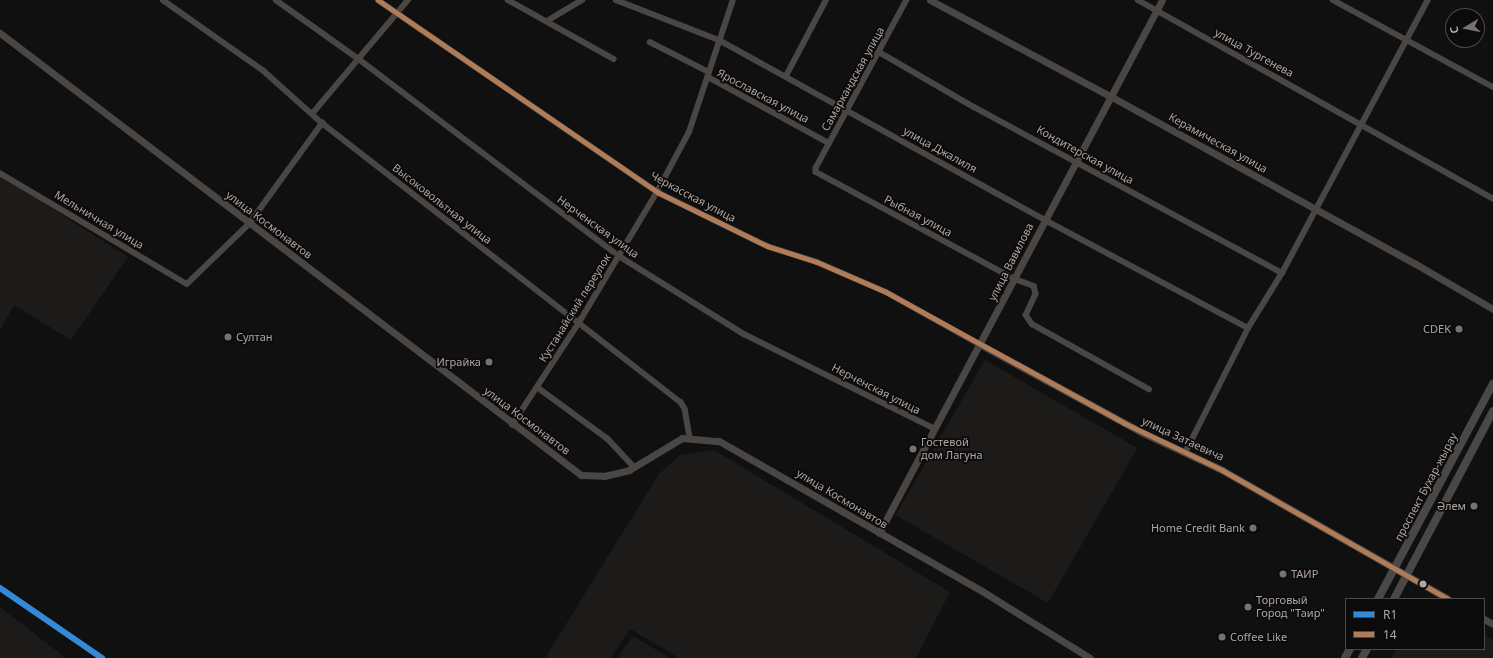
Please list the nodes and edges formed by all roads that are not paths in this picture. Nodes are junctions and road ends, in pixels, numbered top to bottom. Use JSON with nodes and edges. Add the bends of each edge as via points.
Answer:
{"nodes":[{"id":1,"x":162,"y":0,"type":"edge"},
{"id":2,"x":276,"y":0,"type":"edge"},
{"id":3,"x":378,"y":0,"type":"edge"},
{"id":4,"x":408,"y":0,"type":"edge"},
{"id":5,"x":508,"y":0,"type":"edge"},
{"id":6,"x":582,"y":0,"type":"edge"},
{"id":7,"x":616,"y":0,"type":"edge"},
{"id":8,"x":732,"y":0,"type":"edge"},
{"id":9,"x":826,"y":0,"type":"edge"},
{"id":10,"x":907,"y":0,"type":"edge"},
{"id":11,"x":930,"y":0,"type":"edge"},
{"id":12,"x":1138,"y":0,"type":"edge"},
{"id":13,"x":1162,"y":0,"type":"edge"},
{"id":14,"x":1332,"y":0,"type":"edge"},
{"id":15,"x":1428,"y":0,"type":"edge"},
{"id":16,"x":1156,"y":10,"type":"junction"},
{"id":17,"x":398,"y":13,"type":"junction"},
{"id":18,"x":547,"y":21,"type":"junction"},
{"id":19,"x":0,"y":33,"type":"edge"},
{"id":20,"x":719,"y":40,"type":"junction"},
{"id":21,"x":1406,"y":40,"type":"junction"},
{"id":22,"x":650,"y":42,"type":"dead end"},
{"id":23,"x":879,"y":52,"type":"junction"},
{"id":24,"x":614,"y":59,"type":"dead end"},
{"id":25,"x":360,"y":60,"type":"junction"},
{"id":26,"x":709,"y":74,"type":"junction"},
{"id":27,"x":786,"y":76,"type":"junction"},
{"id":28,"x":1493,"y":87,"type":"edge"},
{"id":29,"x":1110,"y":96,"type":"junction"},
{"id":30,"x":847,"y":110,"type":"junction"},
{"id":31,"x":312,"y":114,"type":"junction"},
{"id":32,"x":322,"y":123,"type":"junction"},
{"id":33,"x":1361,"y":124,"type":"junction"},
{"id":34,"x":829,"y":143,"type":"junction"},
{"id":35,"x":1076,"y":161,"type":"junction"},
{"id":36,"x":816,"y":168,"type":"joint"},
{"id":37,"x":0,"y":173,"type":"edge"},
{"id":38,"x":657,"y":192,"type":"junction"},
{"id":39,"x":1493,"y":198,"type":"edge"},
{"id":40,"x":1315,"y":209,"type":"junction"},
{"id":41,"x":1045,"y":220,"type":"junction"},
{"id":42,"x":249,"y":224,"type":"junction"},
{"id":43,"x":618,"y":256,"type":"junction"},
{"id":44,"x":1282,"y":273,"type":"junction"},
{"id":45,"x":1014,"y":279,"type":"junction"},
{"id":46,"x":1493,"y":310,"type":"edge"},
{"id":47,"x":578,"y":324,"type":"junction"},
{"id":48,"x":1248,"y":328,"type":"junction"},
{"id":49,"x":981,"y":344,"type":"junction"},
{"id":50,"x":1493,"y":384,"type":"edge"},
{"id":51,"x":537,"y":387,"type":"junction"},
{"id":52,"x":1149,"y":389,"type":"dead end"},
{"id":53,"x":1493,"y":411,"type":"edge"},
{"id":54,"x":512,"y":425,"type":"junction"},
{"id":55,"x":935,"y":429,"type":"junction"},
{"id":56,"x":690,"y":436,"type":"junction"},
{"id":57,"x":1186,"y":451,"type":"junction"},
{"id":58,"x":634,"y":467,"type":"junction"},
{"id":59,"x":879,"y":533,"type":"junction"},
{"id":60,"x":1394,"y":569,"type":"junction"},
{"id":61,"x":1406,"y":576,"type":"junction"},
{"id":62,"x":1379,"y":598,"type":"edge"},
{"id":63,"x":1395,"y":598,"type":"edge"},
{"id":64,"x":1446,"y":598,"type":"edge"},
{"id":65,"x":1090,"y":658,"type":"edge"}],
"edges":[{"from":1,"to":31,"type":"street","name":"Высоковольтная улица","via":[[264,71]]},
{"from":2,"to":25,"type":"street","name":"Нерченская улица"},
{"from":3,"to":17,"type":"street","name":"Черкасская улица"},
{"from":4,"to":17,"type":"street"},
{"from":5,"to":18,"type":"street"},
{"from":6,"to":18,"type":"street"},
{"from":7,"to":20,"type":"street","name":"улица Джалиля"},
{"from":8,"to":20,"type":"street","name":"Кустанайский переулок"},
{"from":9,"to":27,"type":"street"},
{"from":10,"to":23,"type":"street","name":"Самаркандская улица"},
{"from":11,"to":29,"type":"street","name":"Керамическая улица"},
{"from":12,"to":16,"type":"street","name":"улица Тургенева"},
{"from":13,"to":16,"type":"street","name":"улица Вавилова"},
{"from":14,"to":21,"type":"street"},
{"from":15,"to":21,"type":"street"},
{"from":16,"to":29,"type":"street","name":"улица Вавилова"},
{"from":16,"to":33,"type":"street","name":"улица Тургенева"},
{"from":17,"to":25,"type":"street"},
{"from":17,"to":38,"type":"street","name":"Черкасская улица"},
{"from":18,"to":24,"type":"street"},
{"from":19,"to":42,"type":"street","name":"улица Космонавтов"},
{"from":20,"to":26,"type":"street","name":"Кустанайский переулок"},
{"from":20,"to":27,"type":"street","name":"улица Джалиля"},
{"from":21,"to":28,"type":"street"},
{"from":21,"to":33,"type":"street"},
{"from":22,"to":26,"type":"street","name":"Ярославская улица"},
{"from":23,"to":30,"type":"street","name":"Самаркандская улица"},
{"from":23,"to":35,"type":"street","name":"Кондитерская улица","via":[[974,107]]},
{"from":25,"to":31,"type":"street"},
{"from":25,"to":43,"type":"street","name":"Нерченская улица"},
{"from":26,"to":34,"type":"street","name":"Ярославская улица"},
{"from":26,"to":38,"type":"street","name":"Кустанайский переулок","via":[[689,132]]},
{"from":27,"to":30,"type":"street","name":"улица Джалиля"},
{"from":29,"to":35,"type":"street","name":"улица Вавилова"},
{"from":29,"to":40,"type":"street","name":"Керамическая улица"},
{"from":30,"to":34,"type":"street","name":"Самаркандская улица"},
{"from":30,"to":41,"type":"street","name":"улица Джалиля"},
{"from":31,"to":32,"type":"street","name":"Высоковольтная улица"},
{"from":32,"to":42,"type":"street"},
{"from":32,"to":47,"type":"street","name":"Высоковольтная улица"},
{"from":33,"to":39,"type":"street","name":"улица Тургенева"},
{"from":33,"to":40,"type":"street"},
{"from":34,"to":36,"type":"street","name":"Самаркандская улица"},
{"from":35,"to":41,"type":"street","name":"улица Вавилова"},
{"from":35,"to":44,"type":"street","name":"Кондитерская улица"},
{"from":36,"to":45,"type":"street","name":"Рыбная улица","via":[[819,174]]},
{"from":37,"to":42,"type":"street","name":"Мельничная улица","via":[[187,284]]},
{"from":38,"to":43,"type":"street","name":"Кустанайский переулок"},
{"from":38,"to":49,"type":"street","name":"Черкасская улица","via":[[767,246],[817,262],[886,292]]},
{"from":40,"to":44,"type":"street"},
{"from":40,"to":46,"type":"street","name":"Керамическая улица"},
{"from":41,"to":45,"type":"street","name":"улица Вавилова"},
{"from":41,"to":48,"type":"street","name":"улица Джалиля"},
{"from":42,"to":54,"type":"street","name":"улица Космонавтов"},
{"from":43,"to":47,"type":"street","name":"Кустанайский переулок"},
{"from":43,"to":55,"type":"street","name":"Нерченская улица","via":[[744,334]]},
{"from":44,"to":48,"type":"street"},
{"from":45,"to":49,"type":"street","name":"улица Вавилова"},
{"from":45,"to":52,"type":"street","name":"Рыбная улица","via":[[1034,286],[1036,291],[1026,315],[1032,324]]},
{"from":47,"to":51,"type":"street","name":"Кустанайский переулок"},
{"from":47,"to":56,"type":"street","name":"Высоковольтная улица","via":[[681,402],[685,409]]},
{"from":48,"to":57,"type":"street"},
{"from":49,"to":55,"type":"street","name":"улица Вавилова"},
{"from":49,"to":57,"type":"street","name":"улица Затаевича","via":[[1141,432]]},
{"from":50,"to":60,"type":"main road","name":"проспект Бухар-жырау"},
{"from":51,"to":54,"type":"street","name":"Кустанайский переулок"},
{"from":51,"to":58,"type":"street","via":[[608,439]]},
{"from":53,"to":61,"type":"main road","name":"проспект Бухар-жырау"},
{"from":54,"to":58,"type":"street","name":"улица Космонавтов","via":[[581,476],[604,476]]},
{"from":55,"to":59,"type":"street","name":"улица Вавилова"},
{"from":56,"to":58,"type":"street","name":"улица Космонавтов","via":[[682,438]]},
{"from":56,"to":59,"type":"street","name":"улица Космонавтов","via":[[719,441],[742,452]]},
{"from":57,"to":60,"type":"street","name":"улица Затаевича"},
{"from":59,"to":65,"type":"street","name":"улица Космонавтов","via":[[982,591]]},
{"from":60,"to":61,"type":"street","name":"улица Затаевича"},
{"from":60,"to":62,"type":"main road","name":"проспект Бухар-жырау"},
{"from":61,"to":63,"type":"main road","name":"проспект Бухар-жырау"},
{"from":61,"to":64,"type":"street","name":"улица Затаевича"}]}
